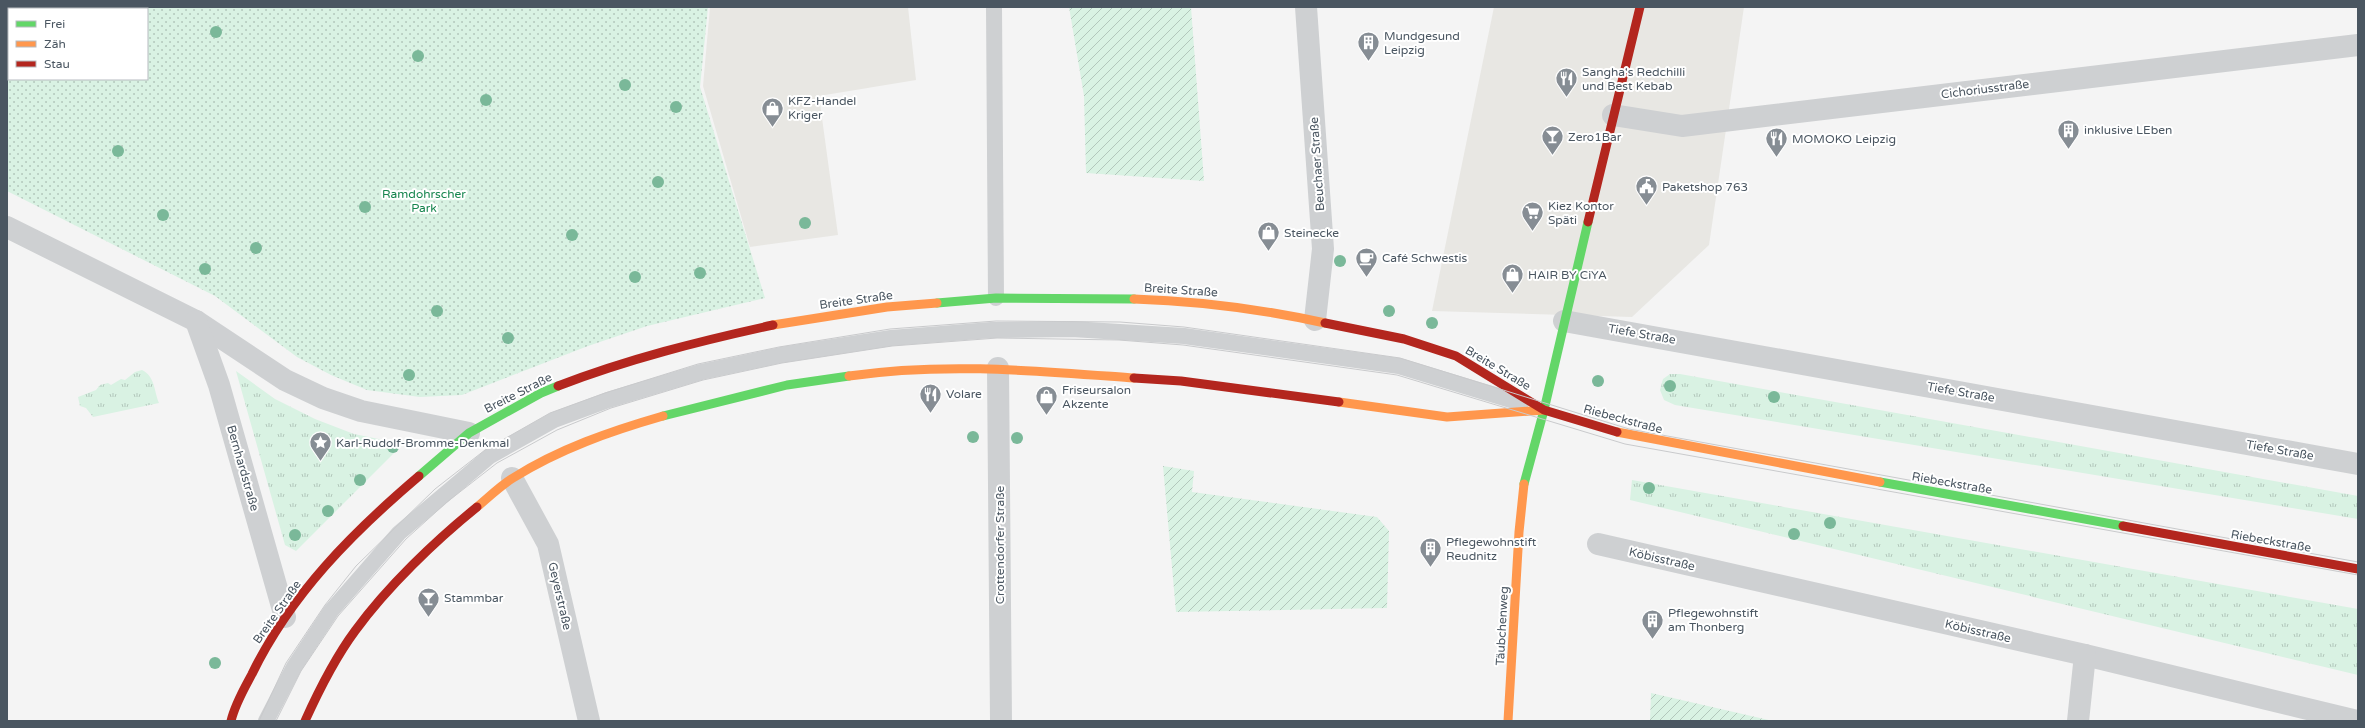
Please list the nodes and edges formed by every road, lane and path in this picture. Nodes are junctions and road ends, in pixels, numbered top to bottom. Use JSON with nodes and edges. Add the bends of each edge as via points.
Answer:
{"nodes":[{"id":1,"x":994,"y":7,"type":"edge"},
{"id":2,"x":1306,"y":7,"type":"edge"},
{"id":3,"x":1640,"y":7,"type":"edge"},
{"id":4,"x":2358,"y":45,"type":"edge"},
{"id":5,"x":1613,"y":115,"type":"junction"},
{"id":6,"x":7,"y":227,"type":"edge"},
{"id":7,"x":996,"y":298,"type":"junction"},
{"id":8,"x":1315,"y":320,"type":"junction"},
{"id":9,"x":196,"y":321,"type":"junction"},
{"id":10,"x":1564,"y":321,"type":"junction"},
{"id":11,"x":998,"y":368,"type":"junction"},
{"id":12,"x":1544,"y":410,"type":"junction"},
{"id":13,"x":469,"y":433,"type":"junction"},
{"id":14,"x":2358,"y":464,"type":"edge"},
{"id":15,"x":512,"y":478,"type":"junction"},
{"id":16,"x":1598,"y":544,"type":"dead end"},
{"id":17,"x":2358,"y":569,"type":"edge"},
{"id":18,"x":285,"y":617,"type":"junction"},
{"id":19,"x":2085,"y":655,"type":"junction"},
{"id":20,"x":231,"y":721,"type":"edge"},
{"id":21,"x":266,"y":721,"type":"edge"},
{"id":22,"x":305,"y":721,"type":"edge"},
{"id":23,"x":589,"y":721,"type":"edge"},
{"id":24,"x":1001,"y":721,"type":"edge"},
{"id":25,"x":1508,"y":721,"type":"edge"},
{"id":26,"x":2078,"y":721,"type":"edge"},
{"id":27,"x":2357,"y":721,"type":"edge"}],
"edges":[{"from":1,"to":7,"type":"lane"},
{"from":2,"to":8,"type":"street","name":"Beuchaer Straße","via":[[1323,249]]},
{"from":3,"to":5,"type":"main road","name":"Täubchenweg"},
{"from":4,"to":5,"type":"street","name":"Cichoriusstraße","via":[[1682,126]]},
{"from":5,"to":10,"type":"main road","name":"Täubchenweg"},
{"from":6,"to":9,"type":"street"},
{"from":7,"to":8,"type":"main road","name":"Breite Straße","via":[[1186,301],[1265,310]]},
{"from":7,"to":13,"type":"main road","name":"Breite Straße","via":[[887,307],[775,324],[692,342],[598,371],[541,393]]},
{"from":8,"to":12,"type":"main road","name":"Breite Straße","via":[[1404,339],[1456,356]]},
{"from":9,"to":13,"type":"street","via":[[285,380],[322,398],[361,411]]},
{"from":9,"to":18,"type":"street","name":"Bernhardstraße","via":[[219,386]]},
{"from":10,"to":12,"type":"main road","name":"Täubchenweg"},
{"from":10,"to":14,"type":"street","name":"Tiefe Straße"},
{"from":11,"to":12,"type":"main road","name":"Breite Straße","via":[[1181,380],[1447,417]]},
{"from":11,"to":15,"type":"main road","name":"Breite Straße","via":[[894,369],[787,385],[725,399],[619,429],[568,448]]},
{"from":11,"to":24,"type":"street","name":"Crottendorfer Straße"},
{"from":12,"to":17,"type":"main road","name":"Riebeckstraße","via":[[1628,436]]},
{"from":12,"to":21,"type":"lane","via":[[1399,366],[1191,337],[1120,331],[997,329],[891,338],[781,355],[701,372],[608,400],[554,420],[490,456],[400,533],[331,610],[294,667]]},
{"from":12,"to":25,"type":"main road","name":"Täubchenweg","via":[[1525,478],[1519,532]]},
{"from":13,"to":18,"type":"main road","name":"Breite Straße","via":[[388,502],[338,550]]},
{"from":15,"to":22,"type":"main road","name":"Breite Straße","via":[[462,518],[387,592],[355,631],[323,682]]},
{"from":15,"to":23,"type":"street","name":"Geyerstraße","via":[[548,544]]},
{"from":16,"to":19,"type":"street","name":"Köbisstraße"},
{"from":18,"to":20,"type":"main road","name":"Breite Straße","via":[[264,651],[234,709]]},
{"from":19,"to":26,"type":"street"},
{"from":19,"to":27,"type":"street","name":"Köbisstraße"}]}
